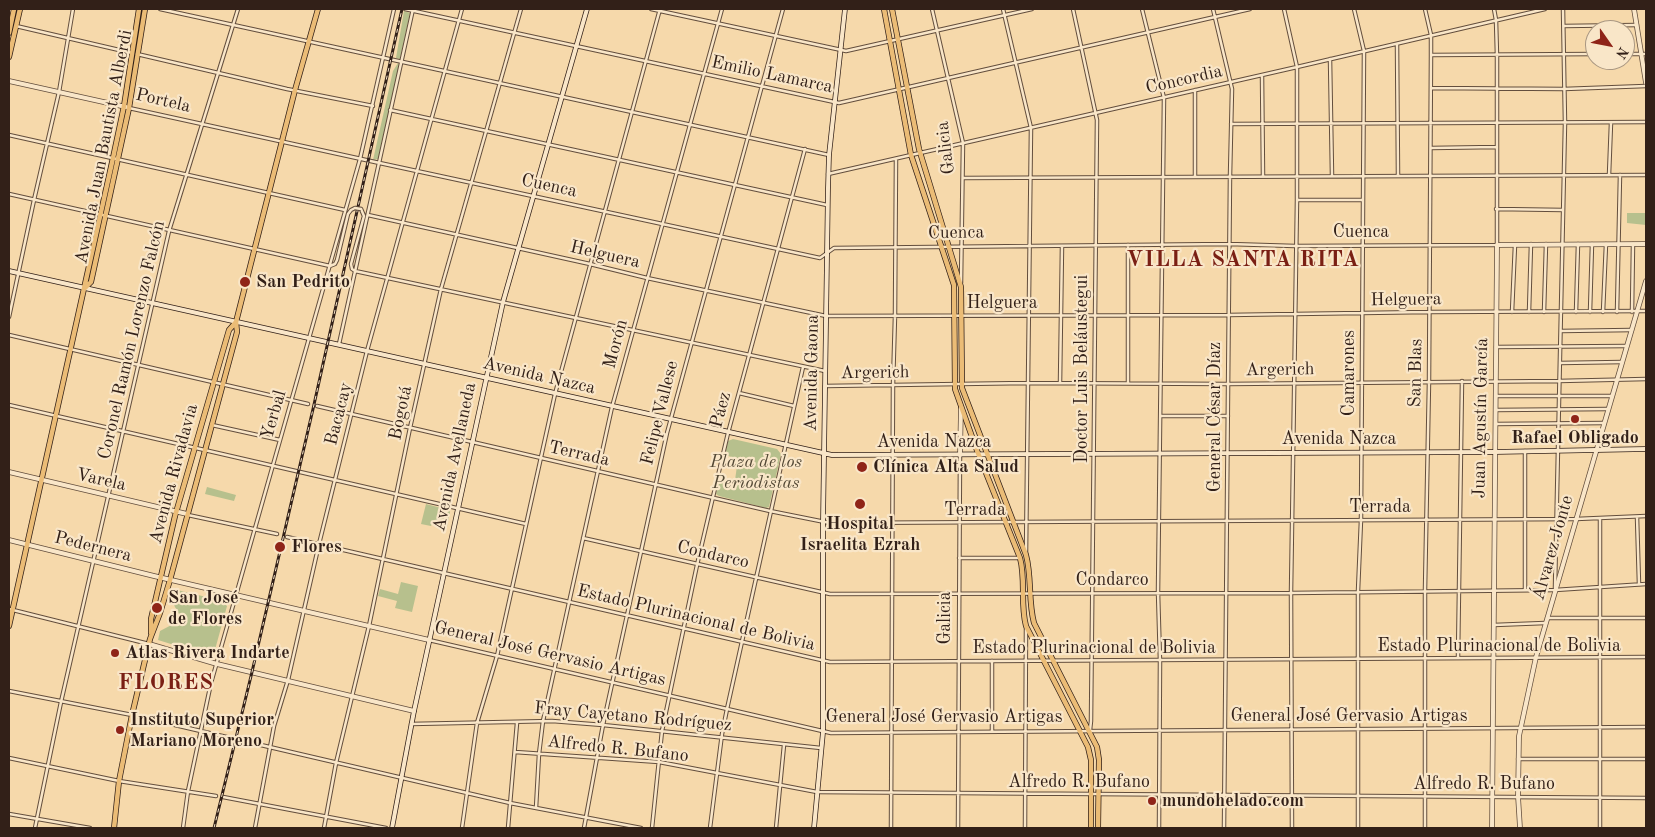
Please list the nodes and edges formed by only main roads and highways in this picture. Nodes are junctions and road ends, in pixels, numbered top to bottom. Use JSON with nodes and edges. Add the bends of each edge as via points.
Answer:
{"nodes":[{"id":1,"x":14,"y":9,"type":"edge"},
{"id":2,"x":20,"y":9,"type":"edge"},
{"id":3,"x":139,"y":9,"type":"edge"},
{"id":4,"x":145,"y":9,"type":"edge"},
{"id":5,"x":318,"y":9,"type":"edge"},
{"id":6,"x":587,"y":9,"type":"edge"},
{"id":7,"x":845,"y":9,"type":"edge"},
{"id":8,"x":884,"y":9,"type":"edge"},
{"id":9,"x":892,"y":9,"type":"edge"},
{"id":10,"x":1634,"y":9,"type":"edge"},
{"id":11,"x":12,"y":25,"type":"edge"},
{"id":12,"x":9,"y":33,"type":"edge"},
{"id":13,"x":135,"y":54,"type":"junction"},
{"id":14,"x":1644,"y":54,"type":"edge"},
{"id":15,"x":9,"y":57,"type":"edge"},
{"id":16,"x":9,"y":81,"type":"edge"},
{"id":17,"x":1646,"y":85,"type":"edge"},
{"id":18,"x":126,"y":107,"type":"junction"},
{"id":19,"x":116,"y":159,"type":"junction"},
{"id":20,"x":1646,"y":244,"type":"edge"},
{"id":21,"x":1497,"y":245,"type":"joint"},
{"id":22,"x":9,"y":271,"type":"edge"},
{"id":23,"x":1646,"y":281,"type":"edge"},
{"id":24,"x":85,"y":288,"type":"junction"},
{"id":25,"x":236,"y":322,"type":"junction"},
{"id":26,"x":486,"y":378,"type":"junction"},
{"id":27,"x":961,"y":407,"type":"junction"},
{"id":28,"x":1646,"y":449,"type":"edge"},
{"id":29,"x":1596,"y":451,"type":"junction"},
{"id":30,"x":1494,"y":452,"type":"junction"},
{"id":31,"x":824,"y":454,"type":"junction"},
{"id":32,"x":960,"y":455,"type":"junction"},
{"id":33,"x":979,"y":455,"type":"junction"},
{"id":34,"x":988,"y":456,"type":"junction"},
{"id":35,"x":9,"y":472,"type":"edge"},
{"id":36,"x":42,"y":480,"type":"junction"},
{"id":37,"x":177,"y":512,"type":"junction"},
{"id":38,"x":187,"y":514,"type":"junction"},
{"id":39,"x":9,"y":540,"type":"edge"},
{"id":40,"x":28,"y":544,"type":"junction"},
{"id":41,"x":161,"y":578,"type":"junction"},
{"id":42,"x":170,"y":580,"type":"junction"},
{"id":43,"x":10,"y":609,"type":"edge"},
{"id":44,"x":9,"y":626,"type":"edge"},
{"id":45,"x":151,"y":636,"type":"junction"},
{"id":46,"x":428,"y":640,"type":"junction"},
{"id":47,"x":149,"y":644,"type":"junction"},
{"id":48,"x":414,"y":710,"type":"junction"},
{"id":49,"x":114,"y":828,"type":"edge"},
{"id":50,"x":392,"y":828,"type":"edge"},
{"id":51,"x":814,"y":828,"type":"edge"},
{"id":52,"x":1091,"y":828,"type":"edge"},
{"id":53,"x":1098,"y":828,"type":"edge"},
{"id":54,"x":1492,"y":828,"type":"edge"},
{"id":55,"x":1520,"y":828,"type":"edge"}],
"edges":[{"from":1,"to":11,"type":"main road"},
{"from":2,"to":11,"type":"main road"},
{"from":3,"to":13,"type":"main road","name":"Avenida Juan Bautista Alberdi"},
{"from":4,"to":13,"type":"main road","name":"Avenida Juan Bautista Alberdi"},
{"from":5,"to":25,"type":"main road","name":"Avenida Rivadavia"},
{"from":6,"to":26,"type":"main road","name":"Avenida Avellaneda","via":[[532,196]]},
{"from":7,"to":31,"type":"main road","name":"Avenida Gaona","via":[[828,174]]},
{"from":8,"to":27,"type":"main road","via":[[911,156],[954,285],[954,385]]},
{"from":9,"to":34,"type":"main road","via":[[920,154],[961,287],[961,385]]},
{"from":10,"to":14,"type":"main road"},
{"from":11,"to":12,"type":"main road"},
{"from":11,"to":15,"type":"main road"},
{"from":13,"to":18,"type":"main road","name":"Avenida Juan Bautista Alberdi"},
{"from":14,"to":17,"type":"main road"},
{"from":16,"to":18,"type":"main road","name":"Portela"},
{"from":18,"to":19,"type":"main road","name":"Avenida Juan Bautista Alberdi"},
{"from":19,"to":24,"type":"main road","name":"Avenida Juan Bautista Alberdi"},
{"from":19,"to":24,"type":"main road","name":"Avenida Juan Bautista Alberdi","via":[[91,282]]},
{"from":20,"to":21,"type":"main road","name":"Cuenca"},
{"from":21,"to":30,"type":"main road","name":"Juan Agustín García"},
{"from":22,"to":24,"type":"main road","name":"Avenida Nazca"},
{"from":23,"to":29,"type":"main road","name":"Álvarez Jonte"},
{"from":24,"to":25,"type":"main road","name":"Avenida Nazca"},
{"from":24,"to":36,"type":"main road","name":"Avenida Juan Bautista Alberdi"},
{"from":25,"to":26,"type":"main road","name":"Avenida Nazca"},
{"from":25,"to":37,"type":"main road","name":"Avenida Rivadavia","via":[[229,330]]},
{"from":25,"to":38,"type":"main road","name":"Avenida Rivadavia","via":[[237,332]]},
{"from":26,"to":31,"type":"main road","name":"Avenida Nazca"},
{"from":26,"to":46,"type":"main road","name":"Avenida Avellaneda"},
{"from":27,"to":32,"type":"main road","name":"Galicia"},
{"from":27,"to":33,"type":"main road"},
{"from":28,"to":29,"type":"main road","name":"Avenida Nazca"},
{"from":29,"to":30,"type":"main road","name":"Avenida Nazca"},
{"from":29,"to":55,"type":"main road","name":"Álvarez Jonte","via":[[1545,623],[1520,728]]},
{"from":30,"to":34,"type":"main road","name":"Avenida Nazca"},
{"from":30,"to":54,"type":"main road","name":"Juan Agustín García"},
{"from":31,"to":32,"type":"main road","name":"Avenida Nazca"},
{"from":31,"to":51,"type":"main road","name":"Avenida Gaona","via":[[823,732]]},
{"from":32,"to":33,"type":"main road","name":"Avenida Nazca"},
{"from":33,"to":34,"type":"main road","name":"Avenida Nazca"},
{"from":33,"to":52,"type":"main road","via":[[1020,558],[1026,626],[1090,753]]},
{"from":34,"to":53,"type":"main road","via":[[1026,555],[1034,623],[1095,742],[1098,753]]},
{"from":35,"to":36,"type":"main road","name":"Varela"},
{"from":36,"to":37,"type":"main road","name":"Varela"},
{"from":36,"to":40,"type":"main road","name":"Avenida Juan Bautista Alberdi"},
{"from":37,"to":38,"type":"main road","name":"Varela"},
{"from":37,"to":41,"type":"main road","name":"Avenida Rivadavia"},
{"from":38,"to":42,"type":"main road","name":"Avenida Rivadavia"},
{"from":39,"to":40,"type":"main road","name":"Pedernera"},
{"from":40,"to":41,"type":"main road","name":"Pedernera"},
{"from":40,"to":43,"type":"main road","name":"Avenida Juan Bautista Alberdi"},
{"from":41,"to":42,"type":"main road","name":"Pedernera"},
{"from":41,"to":45,"type":"main road","name":"Avenida Rivadavia","via":[[151,619]]},
{"from":42,"to":45,"type":"main road","name":"Avenida Rivadavia"},
{"from":42,"to":46,"type":"main road","name":"General José Gervasio Artigas"},
{"from":43,"to":44,"type":"main road","name":"Avenida Juan Bautista Alberdi"},
{"from":45,"to":47,"type":"main road","name":"Avenida Rivadavia"},
{"from":46,"to":48,"type":"main road","name":"Avenida Avellaneda"},
{"from":47,"to":48,"type":"main road","via":[[216,664]]},
{"from":47,"to":49,"type":"main road","name":"Avenida Rivadavia","via":[[119,781]]},
{"from":48,"to":50,"type":"main road","name":"Avenida Avellaneda"}]}
